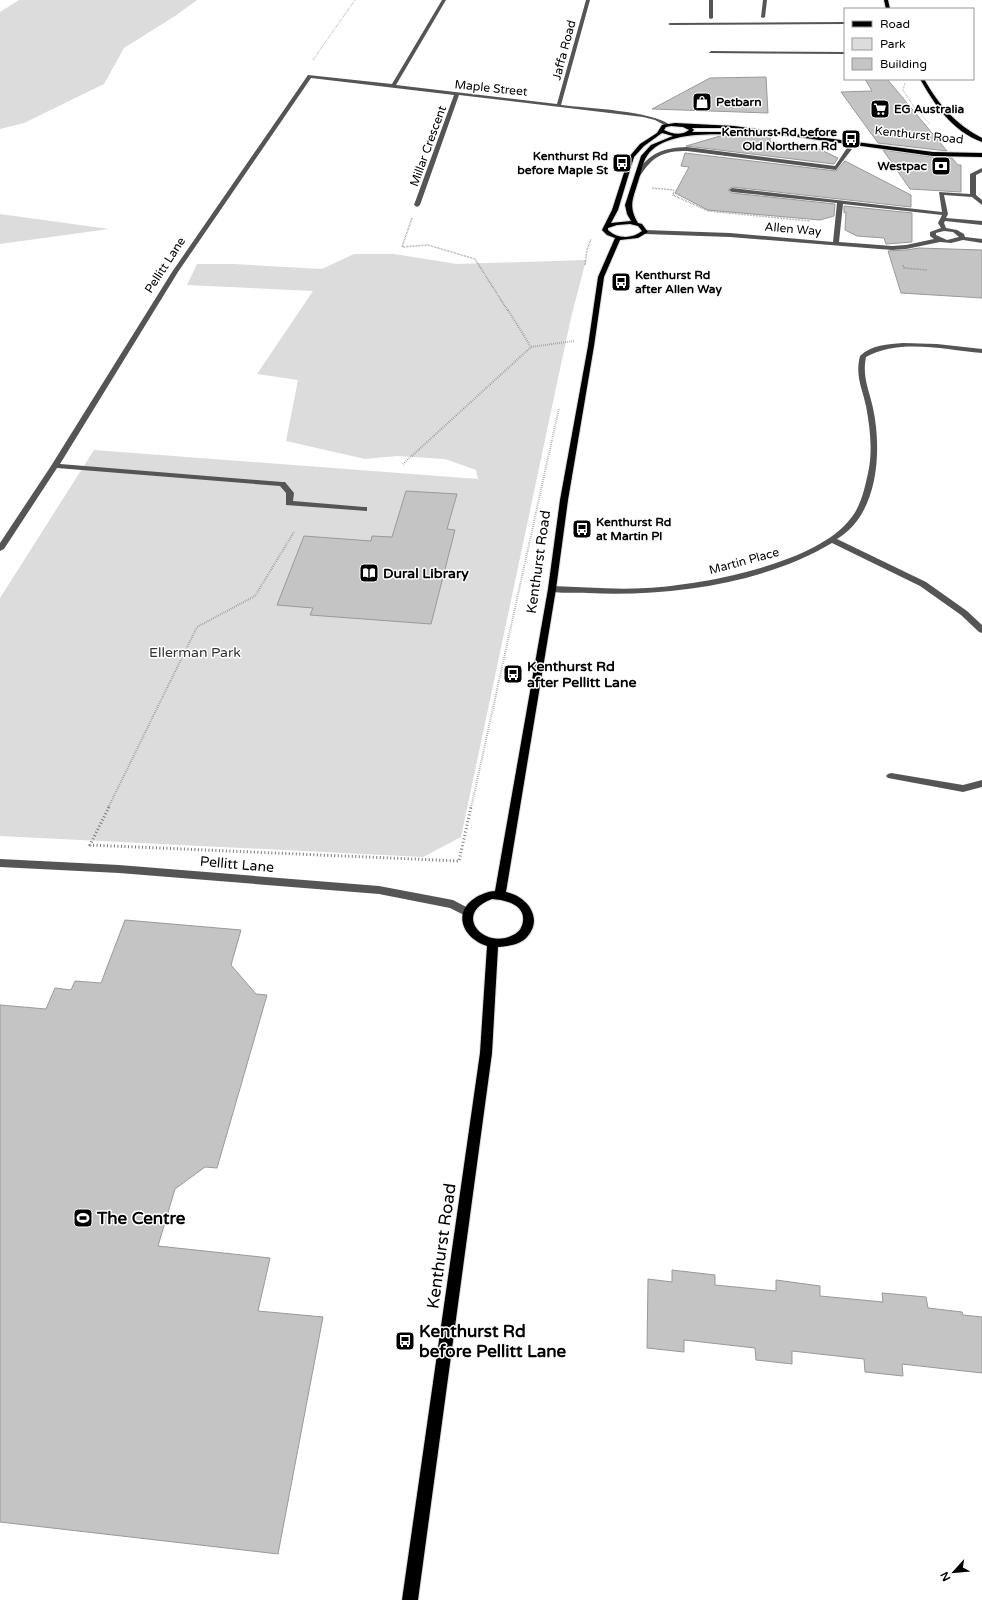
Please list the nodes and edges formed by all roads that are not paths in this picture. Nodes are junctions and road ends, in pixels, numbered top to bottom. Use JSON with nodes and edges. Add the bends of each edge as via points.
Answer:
{"nodes":[{"id":1,"x":444,"y":0,"type":"edge"},
{"id":2,"x":588,"y":0,"type":"edge"},
{"id":3,"x":711,"y":0,"type":"edge"},
{"id":4,"x":765,"y":0,"type":"edge"},
{"id":5,"x":763,"y":17,"type":"dead end"},
{"id":6,"x":711,"y":18,"type":"dead end"},
{"id":7,"x":844,"y":23,"type":"edge"},
{"id":8,"x":670,"y":24,"type":"dead end"},
{"id":9,"x":844,"y":53,"type":"edge"},
{"id":10,"x":711,"y":58,"type":"dead end"},
{"id":11,"x":310,"y":76,"type":"joint"},
{"id":12,"x":923,"y":80,"type":"edge"},
{"id":13,"x":393,"y":86,"type":"junction"},
{"id":14,"x":457,"y":94,"type":"junction"},
{"id":15,"x":559,"y":105,"type":"junction"},
{"id":16,"x":668,"y":125,"type":"junction"},
{"id":17,"x":686,"y":126,"type":"junction"},
{"id":18,"x":662,"y":131,"type":"junction"},
{"id":19,"x":684,"y":135,"type":"junction"},
{"id":20,"x":982,"y":140,"type":"edge"},
{"id":21,"x":973,"y":142,"type":"junction"},
{"id":22,"x":852,"y":143,"type":"junction"},
{"id":23,"x":849,"y":149,"type":"junction"},
{"id":24,"x":982,"y":155,"type":"edge"},
{"id":25,"x":959,"y":156,"type":"junction"},
{"id":26,"x":982,"y":160,"type":"edge"},
{"id":27,"x":982,"y":170,"type":"edge"},
{"id":28,"x":638,"y":175,"type":"junction"},
{"id":29,"x":732,"y":190,"type":"dead end"},
{"id":30,"x":973,"y":196,"type":"junction"},
{"id":31,"x":840,"y":203,"type":"junction"},
{"id":32,"x":982,"y":203,"type":"edge"},
{"id":33,"x":417,"y":205,"type":"road end"},
{"id":34,"x":944,"y":217,"type":"junction"},
{"id":35,"x":982,"y":223,"type":"edge"},
{"id":36,"x":636,"y":224,"type":"junction"},
{"id":37,"x":606,"y":227,"type":"junction"},
{"id":38,"x":944,"y":229,"type":"junction"},
{"id":39,"x":645,"y":232,"type":"junction"},
{"id":40,"x":618,"y":237,"type":"junction"},
{"id":41,"x":962,"y":238,"type":"junction"},
{"id":42,"x":939,"y":240,"type":"junction"},
{"id":43,"x":982,"y":241,"type":"edge"},
{"id":44,"x":836,"y":244,"type":"junction"},
{"id":45,"x":982,"y":351,"type":"edge"},
{"id":46,"x":55,"y":466,"type":"junction"},
{"id":47,"x":364,"y":509,"type":"dead end"},
{"id":48,"x":832,"y":540,"type":"junction"},
{"id":49,"x":0,"y":549,"type":"edge"},
{"id":50,"x":552,"y":589,"type":"junction"},
{"id":51,"x":982,"y":630,"type":"edge"},
{"id":52,"x":891,"y":776,"type":"dead end"},
{"id":53,"x":982,"y":783,"type":"edge"},
{"id":54,"x":0,"y":863,"type":"edge"},
{"id":55,"x":500,"y":895,"type":"junction"},
{"id":56,"x":468,"y":913,"type":"junction"},
{"id":57,"x":494,"y":943,"type":"junction"},
{"id":58,"x":410,"y":1600,"type":"edge"}],
"edges":[{"from":1,"to":13,"type":"street"},
{"from":2,"to":15,"type":"street","name":"Jaffa Road"},
{"from":3,"to":6,"type":"street"},
{"from":4,"to":5,"type":"street"},
{"from":7,"to":8,"type":"street"},
{"from":9,"to":10,"type":"street","via":[[711,50]]},
{"from":11,"to":13,"type":"street","name":"Maple Street"},
{"from":11,"to":46,"type":"street","name":"Pellitt Lane","via":[[175,272]]},
{"from":12,"to":21,"type":"main road","via":[[944,114]]},
{"from":13,"to":14,"type":"street","name":"Maple Street"},
{"from":14,"to":15,"type":"street","name":"Maple Street"},
{"from":14,"to":33,"type":"street","name":"Millar Crescent"},
{"from":15,"to":16,"type":"street","name":"Maple Street","via":[[642,116]]},
{"from":16,"to":17,"type":"main road","name":"Kenthurst Road"},
{"from":16,"to":18,"type":"main road","via":[[662,128]]},
{"from":17,"to":19,"type":"main road","via":[[692,130]]},
{"from":17,"to":22,"type":"main road","name":"Kenthurst Road","via":[[734,127]]},
{"from":18,"to":19,"type":"main road","via":[[672,135]]},
{"from":18,"to":37,"type":"main road","via":[[642,145],[632,156],[615,210]]},
{"from":19,"to":23,"type":"main road","name":"Kenthurst Road","via":[[744,134]]},
{"from":19,"to":28,"type":"main road","name":"Kenthurst Road","via":[[653,146],[644,156]]},
{"from":20,"to":21,"type":"main road"},
{"from":21,"to":25,"type":"main road","via":[[968,151]]},
{"from":22,"to":23,"type":"main road"},
{"from":22,"to":25,"type":"main road","name":"Kenthurst Road"},
{"from":23,"to":26,"type":"main road","name":"Kenthurst Road","via":[[940,159]]},
{"from":23,"to":28,"type":"street","via":[[836,168],[673,149],[659,153],[645,163]]},
{"from":24,"to":25,"type":"main road","name":"Kenthurst Road"},
{"from":27,"to":30,"type":"street","via":[[973,174]]},
{"from":28,"to":36,"type":"main road","name":"Kenthurst Road","via":[[628,205]]},
{"from":29,"to":31,"type":"street"},
{"from":30,"to":32,"type":"street"},
{"from":30,"to":34,"type":"street","via":[[941,193]]},
{"from":31,"to":34,"type":"street"},
{"from":31,"to":44,"type":"street"},
{"from":34,"to":35,"type":"street"},
{"from":34,"to":38,"type":"street","via":[[941,225]]},
{"from":36,"to":37,"type":"main road","via":[[616,223]]},
{"from":36,"to":39,"type":"main road","via":[[644,227]]},
{"from":37,"to":40,"type":"main road","via":[[607,233]]},
{"from":38,"to":41,"type":"street","via":[[959,233]]},
{"from":38,"to":42,"type":"street","via":[[933,232],[933,236]]},
{"from":39,"to":40,"type":"main road","via":[[636,237]]},
{"from":39,"to":44,"type":"street","name":"Allen Way","via":[[730,235]]},
{"from":40,"to":50,"type":"main road","name":"Kenthurst Road","via":[[601,277]]},
{"from":41,"to":42,"type":"street","name":"Allen Way","via":[[953,241]]},
{"from":41,"to":43,"type":"street"},
{"from":42,"to":44,"type":"street","name":"Allen Way","via":[[892,248]]},
{"from":45,"to":48,"type":"street","name":"Martin Place","via":[[893,345],[870,351],[863,356],[860,378],[868,398],[873,425],[872,471],[861,507],[853,521]]},
{"from":46,"to":47,"type":"street","via":[[282,484],[290,493],[289,503]]},
{"from":46,"to":49,"type":"street","name":"Pellitt Lane"},
{"from":48,"to":50,"type":"street","name":"Martin Place","via":[[783,564],[702,584],[645,591]]},
{"from":48,"to":51,"type":"street","via":[[923,584],[964,613]]},
{"from":50,"to":55,"type":"main road","name":"Kenthurst Road"},
{"from":52,"to":53,"type":"street","via":[[963,789]]},
{"from":54,"to":56,"type":"street","name":"Pellitt Lane","via":[[119,869],[379,890],[453,904]]},
{"from":55,"to":56,"type":"main road","via":[[484,897],[472,906]]},
{"from":55,"to":57,"type":"main road","via":[[510,897],[525,906],[529,913],[529,922],[527,929],[517,938]]},
{"from":56,"to":57,"type":"main road","via":[[467,920],[476,935]]},
{"from":57,"to":58,"type":"main road","name":"Kenthurst Road","via":[[486,1053]]}]}
